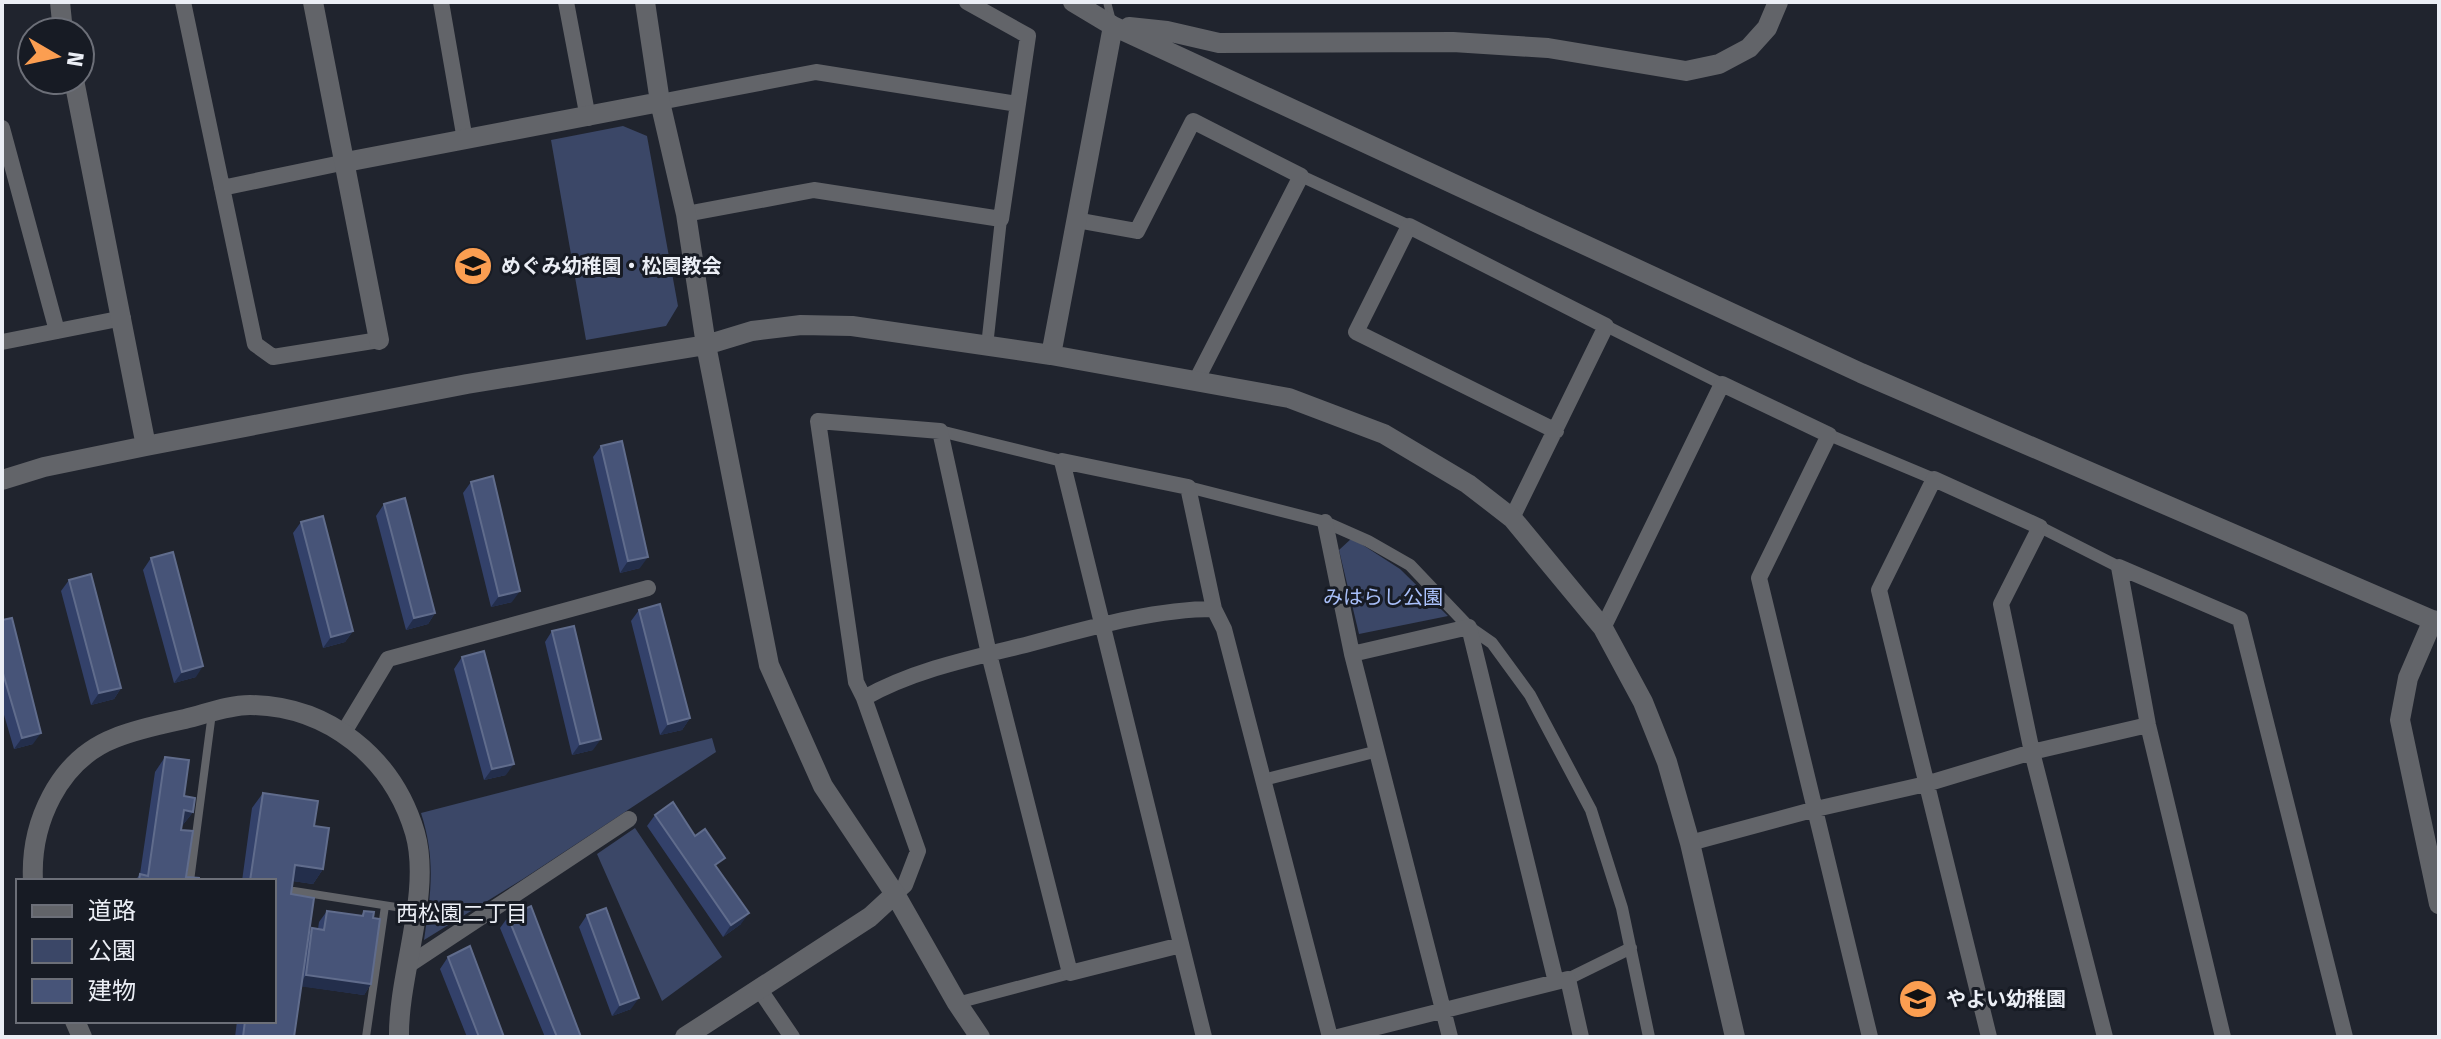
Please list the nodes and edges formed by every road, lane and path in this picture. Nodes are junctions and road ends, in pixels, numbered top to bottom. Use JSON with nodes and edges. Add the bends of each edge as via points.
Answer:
{"nodes":[{"id":1,"x":183,"y":2,"type":"edge"},
{"id":2,"x":313,"y":2,"type":"edge"},
{"id":3,"x":441,"y":2,"type":"edge"},
{"id":4,"x":566,"y":2,"type":"edge"},
{"id":5,"x":645,"y":2,"type":"edge"},
{"id":6,"x":967,"y":2,"type":"edge"},
{"id":7,"x":1073,"y":2,"type":"edge"},
{"id":8,"x":1107,"y":2,"type":"edge"},
{"id":9,"x":1778,"y":2,"type":"edge"},
{"id":10,"x":1113,"y":26,"type":"junction"},
{"id":11,"x":77,"y":96,"type":"edge"},
{"id":12,"x":660,"y":102,"type":"junction"},
{"id":13,"x":1018,"y":104,"type":"junction"},
{"id":14,"x":588,"y":118,"type":"junction"},
{"id":15,"x":2,"y":128,"type":"edge"},
{"id":16,"x":465,"y":140,"type":"junction"},
{"id":17,"x":346,"y":162,"type":"junction"},
{"id":18,"x":1301,"y":176,"type":"junction"},
{"id":19,"x":222,"y":188,"type":"junction"},
{"id":20,"x":686,"y":214,"type":"junction"},
{"id":21,"x":1001,"y":219,"type":"junction"},
{"id":22,"x":1076,"y":220,"type":"junction"},
{"id":23,"x":1409,"y":226,"type":"junction"},
{"id":24,"x":123,"y":318,"type":"junction"},
{"id":25,"x":1606,"y":326,"type":"junction"},
{"id":26,"x":57,"y":331,"type":"junction"},
{"id":27,"x":379,"y":340,"type":"joint"},
{"id":28,"x":2,"y":342,"type":"edge"},
{"id":29,"x":706,"y":345,"type":"junction"},
{"id":30,"x":987,"y":346,"type":"junction"},
{"id":31,"x":1051,"y":355,"type":"junction"},
{"id":32,"x":1196,"y":381,"type":"junction"},
{"id":33,"x":1722,"y":384,"type":"junction"},
{"id":34,"x":940,"y":431,"type":"junction"},
{"id":35,"x":1556,"y":431,"type":"junction"},
{"id":36,"x":1829,"y":435,"type":"junction"},
{"id":37,"x":146,"y":446,"type":"junction"},
{"id":38,"x":1062,"y":461,"type":"junction"},
{"id":39,"x":1934,"y":479,"type":"junction"},
{"id":40,"x":2,"y":480,"type":"edge"},
{"id":41,"x":1188,"y":487,"type":"junction"},
{"id":42,"x":1512,"y":518,"type":"junction"},
{"id":43,"x":1325,"y":522,"type":"junction"},
{"id":44,"x":2040,"y":527,"type":"junction"},
{"id":45,"x":2119,"y":567,"type":"junction"},
{"id":46,"x":648,"y":588,"type":"dead end"},
{"id":47,"x":1214,"y":609,"type":"junction"},
{"id":48,"x":2436,"y":621,"type":"edge"},
{"id":49,"x":1103,"y":624,"type":"junction"},
{"id":50,"x":1469,"y":627,"type":"junction"},
{"id":51,"x":1603,"y":628,"type":"junction"},
{"id":52,"x":989,"y":654,"type":"junction"},
{"id":53,"x":1352,"y":654,"type":"junction"},
{"id":54,"x":864,"y":698,"type":"junction"},
{"id":55,"x":212,"y":712,"type":"junction"},
{"id":56,"x":2148,"y":725,"type":"junction"},
{"id":57,"x":344,"y":732,"type":"junction"},
{"id":58,"x":1378,"y":751,"type":"junction"},
{"id":59,"x":2032,"y":752,"type":"junction"},
{"id":60,"x":1263,"y":780,"type":"junction"},
{"id":61,"x":1926,"y":784,"type":"junction"},
{"id":62,"x":1816,"y":809,"type":"junction"},
{"id":63,"x":629,"y":819,"type":"dead end"},
{"id":64,"x":1690,"y":843,"type":"junction"},
{"id":65,"x":33,"y":879,"type":"edge"},
{"id":66,"x":190,"y":879,"type":"edge"},
{"id":67,"x":294,"y":891,"type":"edge"},
{"id":68,"x":895,"y":894,"type":"junction"},
{"id":69,"x":2439,"y":904,"type":"edge"},
{"id":70,"x":385,"y":906,"type":"junction"},
{"id":71,"x":415,"y":910,"type":"junction"},
{"id":72,"x":1181,"y":945,"type":"junction"},
{"id":73,"x":1631,"y":948,"type":"junction"},
{"id":74,"x":407,"y":966,"type":"junction"},
{"id":75,"x":1070,"y":973,"type":"junction"},
{"id":76,"x":1562,"y":980,"type":"junction"},
{"id":77,"x":760,"y":990,"type":"junction"},
{"id":78,"x":957,"y":1003,"type":"junction"},
{"id":79,"x":1444,"y":1012,"type":"junction"},
{"id":80,"x":366,"y":1037,"type":"edge"},
{"id":81,"x":399,"y":1037,"type":"edge"},
{"id":82,"x":685,"y":1037,"type":"edge"},
{"id":83,"x":792,"y":1037,"type":"edge"},
{"id":84,"x":980,"y":1037,"type":"edge"},
{"id":85,"x":1204,"y":1037,"type":"edge"},
{"id":86,"x":1330,"y":1037,"type":"edge"},
{"id":87,"x":1338,"y":1037,"type":"edge"},
{"id":88,"x":1450,"y":1037,"type":"edge"},
{"id":89,"x":1581,"y":1037,"type":"edge"},
{"id":90,"x":1649,"y":1037,"type":"edge"},
{"id":91,"x":1735,"y":1037,"type":"edge"},
{"id":92,"x":1870,"y":1037,"type":"edge"},
{"id":93,"x":1989,"y":1037,"type":"edge"},
{"id":94,"x":2105,"y":1037,"type":"edge"},
{"id":95,"x":2223,"y":1037,"type":"edge"},
{"id":96,"x":2345,"y":1037,"type":"edge"}],
"edges":[{"from":1,"to":19,"type":"street"},
{"from":2,"to":17,"type":"street"},
{"from":3,"to":16,"type":"street"},
{"from":4,"to":14,"type":"street"},
{"from":5,"to":12,"type":"street"},
{"from":6,"to":13,"type":"street","via":[[1028,36]]},
{"from":7,"to":10,"type":"street"},
{"from":8,"to":10,"type":"lane"},
{"from":9,"to":10,"type":"street","via":[[1767,28],[1749,48],[1719,64],[1686,71],[1548,48],[1453,42],[1219,43]]},
{"from":10,"to":22,"type":"street"},
{"from":10,"to":48,"type":"street","via":[[1861,373]]},
{"from":11,"to":24,"type":"street"},
{"from":12,"to":13,"type":"street","via":[[816,72]]},
{"from":12,"to":14,"type":"street"},
{"from":12,"to":20,"type":"street"},
{"from":13,"to":21,"type":"street"},
{"from":14,"to":16,"type":"street"},
{"from":15,"to":26,"type":"street"},
{"from":16,"to":17,"type":"street"},
{"from":17,"to":19,"type":"street"},
{"from":17,"to":27,"type":"street"},
{"from":18,"to":22,"type":"street","via":[[1193,121],[1137,231]]},
{"from":18,"to":23,"type":"street"},
{"from":18,"to":32,"type":"street"},
{"from":19,"to":27,"type":"street","via":[[255,344],[273,357]]},
{"from":20,"to":21,"type":"street","via":[[814,190]]},
{"from":20,"to":29,"type":"street"},
{"from":21,"to":30,"type":"street"},
{"from":22,"to":31,"type":"street"},
{"from":23,"to":25,"type":"street"},
{"from":23,"to":35,"type":"street","via":[[1356,332]]},
{"from":24,"to":26,"type":"street"},
{"from":24,"to":37,"type":"street"},
{"from":25,"to":33,"type":"street"},
{"from":25,"to":35,"type":"street"},
{"from":26,"to":28,"type":"street"},
{"from":29,"to":30,"type":"street","via":[[752,331],[839,325]]},
{"from":29,"to":37,"type":"street","via":[[467,384]]},
{"from":29,"to":68,"type":"street","via":[[769,665],[823,786]]},
{"from":30,"to":31,"type":"street"},
{"from":31,"to":32,"type":"street"},
{"from":32,"to":42,"type":"street","via":[[1289,398],[1384,434],[1468,484]]},
{"from":33,"to":36,"type":"street"},
{"from":33,"to":51,"type":"street"},
{"from":34,"to":38,"type":"street"},
{"from":34,"to":52,"type":"street"},
{"from":34,"to":54,"type":"street","via":[[818,421],[856,682]]},
{"from":35,"to":42,"type":"street"},
{"from":36,"to":39,"type":"street"},
{"from":36,"to":62,"type":"street","via":[[1759,578]]},
{"from":37,"to":40,"type":"street"},
{"from":38,"to":41,"type":"street"},
{"from":38,"to":49,"type":"street"},
{"from":39,"to":44,"type":"street"},
{"from":39,"to":61,"type":"street","via":[[1879,590]]},
{"from":41,"to":43,"type":"street"},
{"from":41,"to":47,"type":"street"},
{"from":42,"to":51,"type":"street"},
{"from":43,"to":50,"type":"street","via":[[1410,565]]},
{"from":43,"to":53,"type":"street"},
{"from":44,"to":45,"type":"street"},
{"from":44,"to":59,"type":"street","via":[[2001,604]]},
{"from":45,"to":56,"type":"street"},
{"from":45,"to":96,"type":"street","via":[[2240,619]]},
{"from":46,"to":57,"type":"street","via":[[388,659]]},
{"from":47,"to":49,"type":"street"},
{"from":47,"to":60,"type":"street","via":[[1224,629]]},
{"from":48,"to":69,"type":"street","via":[[2408,678],[2400,720]]},
{"from":49,"to":52,"type":"street"},
{"from":49,"to":72,"type":"street"},
{"from":50,"to":53,"type":"street"},
{"from":50,"to":73,"type":"street","via":[[1492,643],[1530,695],[1591,810]]},
{"from":50,"to":76,"type":"street"},
{"from":51,"to":64,"type":"street","via":[[1643,702]]},
{"from":52,"to":54,"type":"street","via":[[927,671]]},
{"from":52,"to":75,"type":"street"},
{"from":53,"to":58,"type":"street"},
{"from":54,"to":68,"type":"street","via":[[918,851],[905,885]]},
{"from":55,"to":57,"type":"street","via":[[250,705],[320,720]]},
{"from":55,"to":65,"type":"street","via":[[112,739],[68,771],[40,818]]},
{"from":55,"to":66,"type":"lane"},
{"from":56,"to":59,"type":"street"},
{"from":56,"to":95,"type":"street"},
{"from":57,"to":71,"type":"street","via":[[380,765],[402,797],[419,855]]},
{"from":58,"to":60,"type":"street"},
{"from":58,"to":79,"type":"street"},
{"from":59,"to":61,"type":"street"},
{"from":59,"to":94,"type":"street"},
{"from":60,"to":86,"type":"street"},
{"from":61,"to":62,"type":"street"},
{"from":61,"to":93,"type":"street"},
{"from":62,"to":64,"type":"street"},
{"from":62,"to":92,"type":"street"},
{"from":63,"to":74,"type":"street"},
{"from":64,"to":91,"type":"street"},
{"from":67,"to":70,"type":"lane"},
{"from":68,"to":77,"type":"street","via":[[870,917]]},
{"from":68,"to":78,"type":"street"},
{"from":70,"to":71,"type":"lane"},
{"from":70,"to":80,"type":"lane"},
{"from":71,"to":74,"type":"street"},
{"from":72,"to":75,"type":"street"},
{"from":72,"to":85,"type":"street"},
{"from":73,"to":76,"type":"street"},
{"from":73,"to":90,"type":"street"},
{"from":74,"to":81,"type":"street"},
{"from":75,"to":78,"type":"street"},
{"from":76,"to":79,"type":"street"},
{"from":76,"to":89,"type":"street"},
{"from":77,"to":82,"type":"street"},
{"from":77,"to":83,"type":"street"},
{"from":78,"to":84,"type":"street"},
{"from":79,"to":87,"type":"street"},
{"from":79,"to":88,"type":"street"}]}
